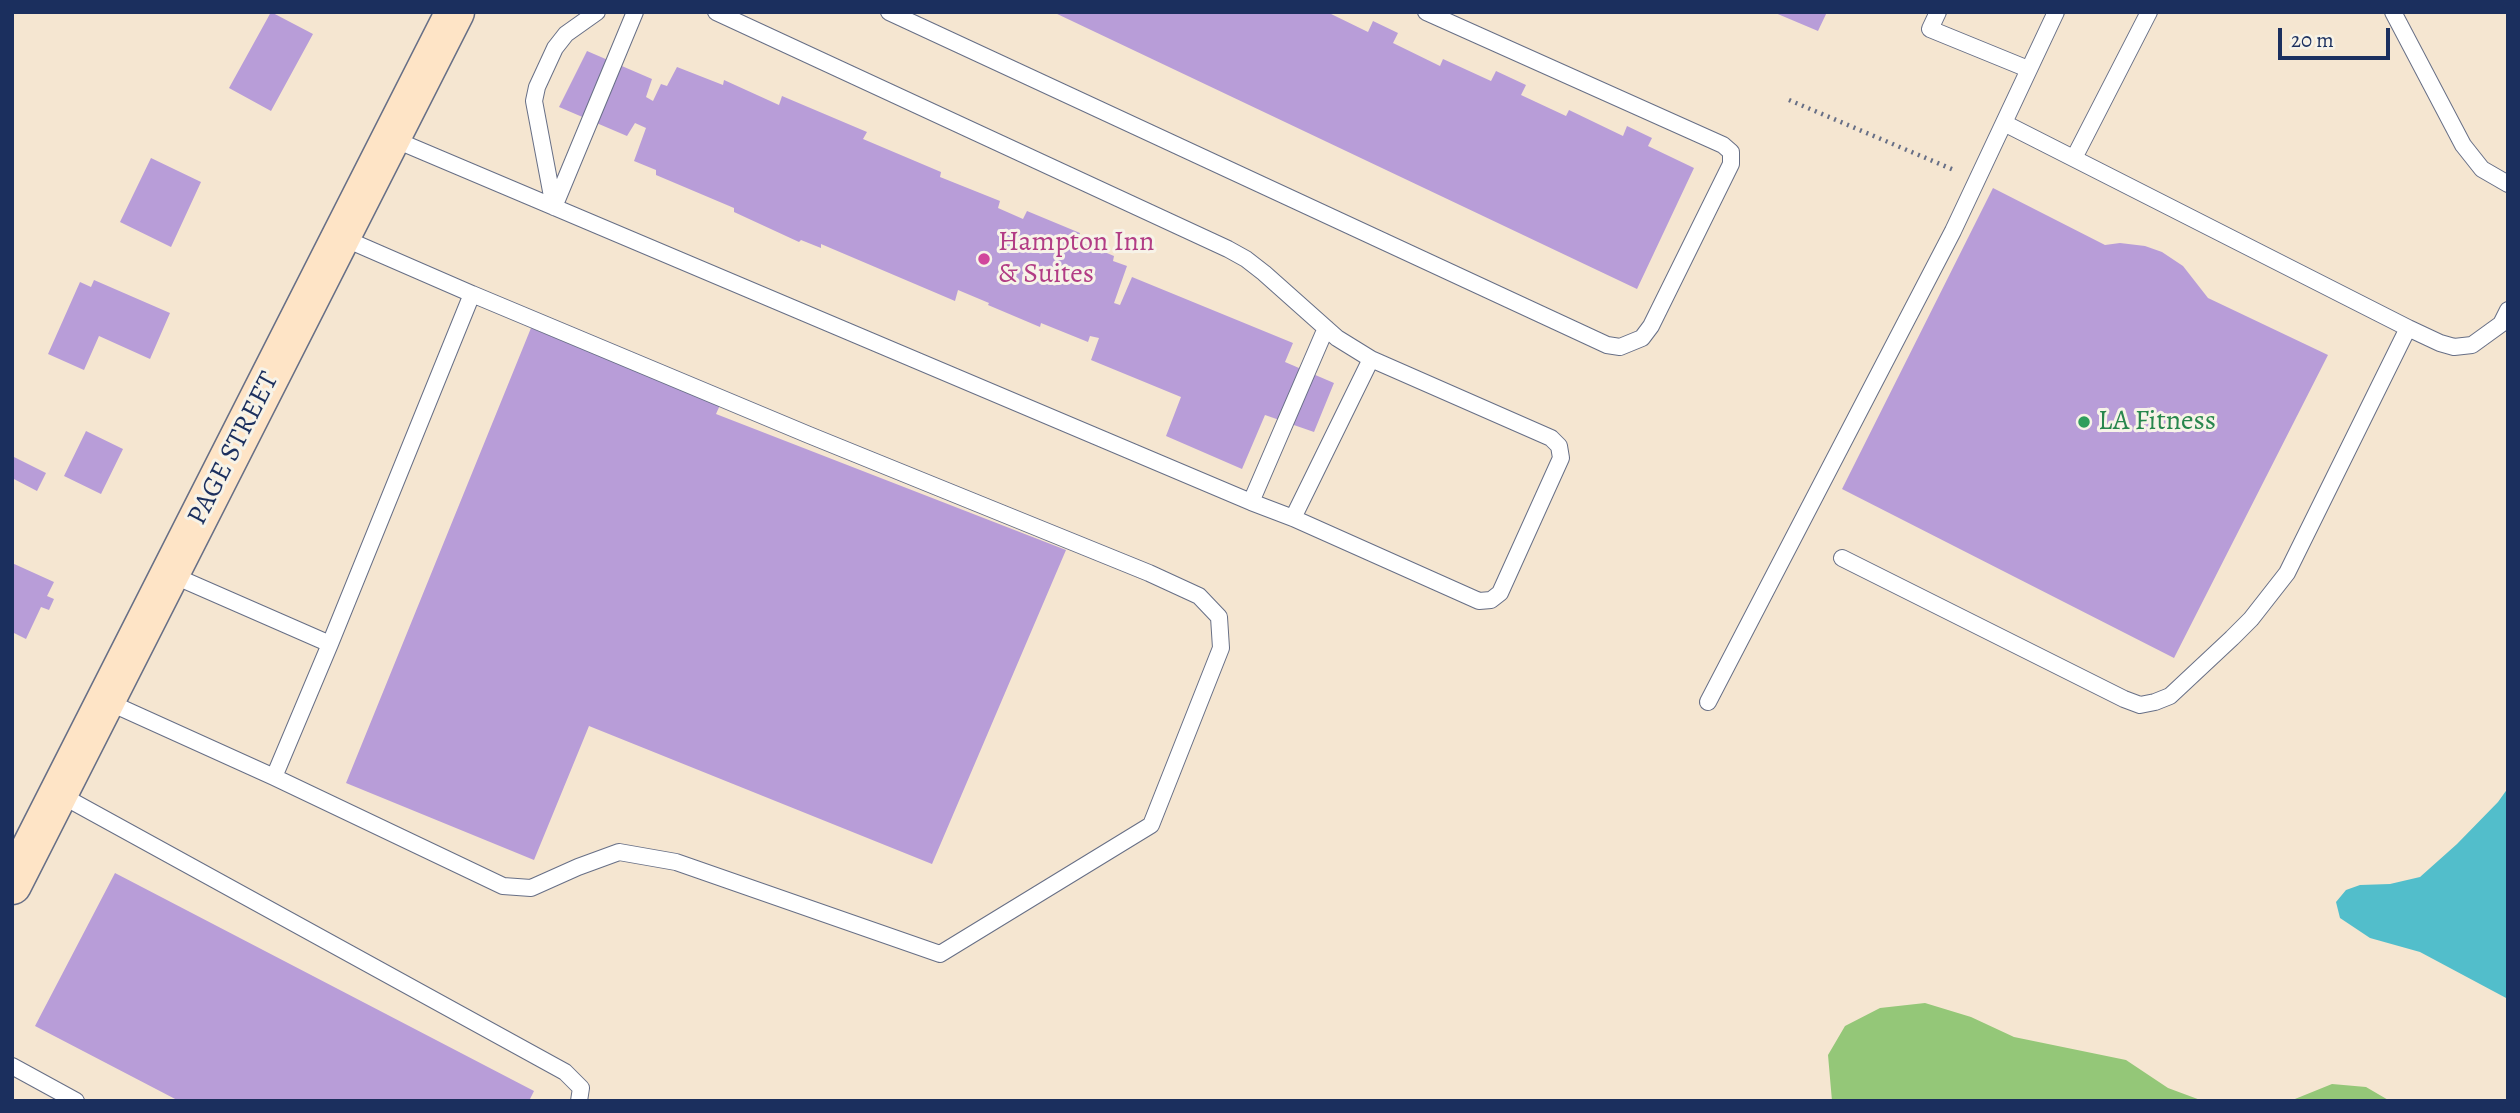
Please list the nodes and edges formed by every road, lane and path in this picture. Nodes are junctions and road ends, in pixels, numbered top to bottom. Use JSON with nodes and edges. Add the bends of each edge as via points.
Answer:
{"nodes":[{"id":1,"x":455,"y":12,"type":"edge"},
{"id":2,"x":597,"y":12,"type":"edge"},
{"id":3,"x":635,"y":12,"type":"edge"},
{"id":4,"x":716,"y":12,"type":"edge"},
{"id":5,"x":889,"y":12,"type":"edge"},
{"id":6,"x":1426,"y":12,"type":"edge"},
{"id":7,"x":1938,"y":12,"type":"edge"},
{"id":8,"x":2056,"y":12,"type":"edge"},
{"id":9,"x":2149,"y":12,"type":"edge"},
{"id":10,"x":2393,"y":12,"type":"edge"},
{"id":11,"x":2028,"y":69,"type":"junction"},
{"id":12,"x":1789,"y":100,"type":"dead end"},
{"id":13,"x":2004,"y":123,"type":"junction"},
{"id":14,"x":391,"y":138,"type":"junction"},
{"id":15,"x":2074,"y":158,"type":"junction"},
{"id":16,"x":1955,"y":170,"type":"dead end"},
{"id":17,"x":2508,"y":184,"type":"edge"},
{"id":18,"x":554,"y":207,"type":"junction"},
{"id":19,"x":341,"y":237,"type":"junction"},
{"id":20,"x":472,"y":294,"type":"junction"},
{"id":21,"x":2508,"y":310,"type":"edge"},
{"id":22,"x":1326,"y":328,"type":"junction"},
{"id":23,"x":2408,"y":328,"type":"junction"},
{"id":24,"x":1371,"y":359,"type":"junction"},
{"id":25,"x":1251,"y":502,"type":"junction"},
{"id":26,"x":1293,"y":518,"type":"junction"},
{"id":27,"x":1842,"y":558,"type":"dead end"},
{"id":28,"x":170,"y":574,"type":"junction"},
{"id":29,"x":330,"y":644,"type":"junction"},
{"id":30,"x":106,"y":701,"type":"junction"},
{"id":31,"x":1709,"y":702,"type":"dead end"},
{"id":32,"x":274,"y":777,"type":"junction"},
{"id":33,"x":59,"y":794,"type":"junction"},
{"id":34,"x":22,"y":844,"type":"edge"},
{"id":35,"x":12,"y":885,"type":"edge"},
{"id":36,"x":12,"y":1066,"type":"edge"},
{"id":37,"x":76,"y":1101,"type":"edge"},
{"id":38,"x":579,"y":1101,"type":"edge"}],
"edges":[{"from":1,"to":14,"type":"main road","name":"PAGE STREET"},
{"from":2,"to":18,"type":"lane","via":[[566,34],[537,87],[534,101]]},
{"from":3,"to":18,"type":"lane"},
{"from":4,"to":22,"type":"lane","via":[[1246,258]]},
{"from":5,"to":6,"type":"lane","via":[[1607,345],[1620,347],[1642,338],[1731,164],[1731,152]]},
{"from":7,"to":11,"type":"lane","via":[[1930,29]]},
{"from":8,"to":11,"type":"lane"},
{"from":9,"to":15,"type":"lane"},
{"from":10,"to":17,"type":"lane","via":[[2468,152],[2482,169]]},
{"from":11,"to":13,"type":"lane"},
{"from":12,"to":16,"type":"path"},
{"from":13,"to":15,"type":"lane"},
{"from":13,"to":31,"type":"lane"},
{"from":14,"to":18,"type":"lane"},
{"from":14,"to":19,"type":"main road","name":"PAGE STREET"},
{"from":15,"to":23,"type":"lane"},
{"from":18,"to":25,"type":"lane"},
{"from":19,"to":20,"type":"lane"},
{"from":19,"to":28,"type":"main road","name":"PAGE STREET"},
{"from":20,"to":29,"type":"lane"},
{"from":20,"to":32,"type":"lane","via":[[1199,596],[1219,617],[1222,648],[1151,825],[940,954],[676,862],[619,852],[531,888],[503,886]]},
{"from":21,"to":23,"type":"lane","via":[[2501,324],[2472,345],[2454,347]]},
{"from":22,"to":24,"type":"lane"},
{"from":22,"to":25,"type":"lane"},
{"from":23,"to":27,"type":"lane","via":[[2287,573],[2250,619],[2171,696],[2140,705],[2124,699]]},
{"from":24,"to":26,"type":"lane"},
{"from":24,"to":26,"type":"lane","via":[[1551,438],[1559,446],[1561,458],[1500,593],[1479,601]]},
{"from":25,"to":26,"type":"lane"},
{"from":28,"to":29,"type":"lane"},
{"from":28,"to":30,"type":"main road","name":"PAGE STREET"},
{"from":29,"to":32,"type":"lane"},
{"from":30,"to":32,"type":"lane"},
{"from":30,"to":33,"type":"main road","name":"PAGE STREET"},
{"from":33,"to":34,"type":"main road","name":"PAGE STREET"},
{"from":33,"to":38,"type":"lane","via":[[565,1072],[581,1088]]},
{"from":34,"to":35,"type":"main road","name":"PAGE STREET"},
{"from":36,"to":37,"type":"lane"}]}
